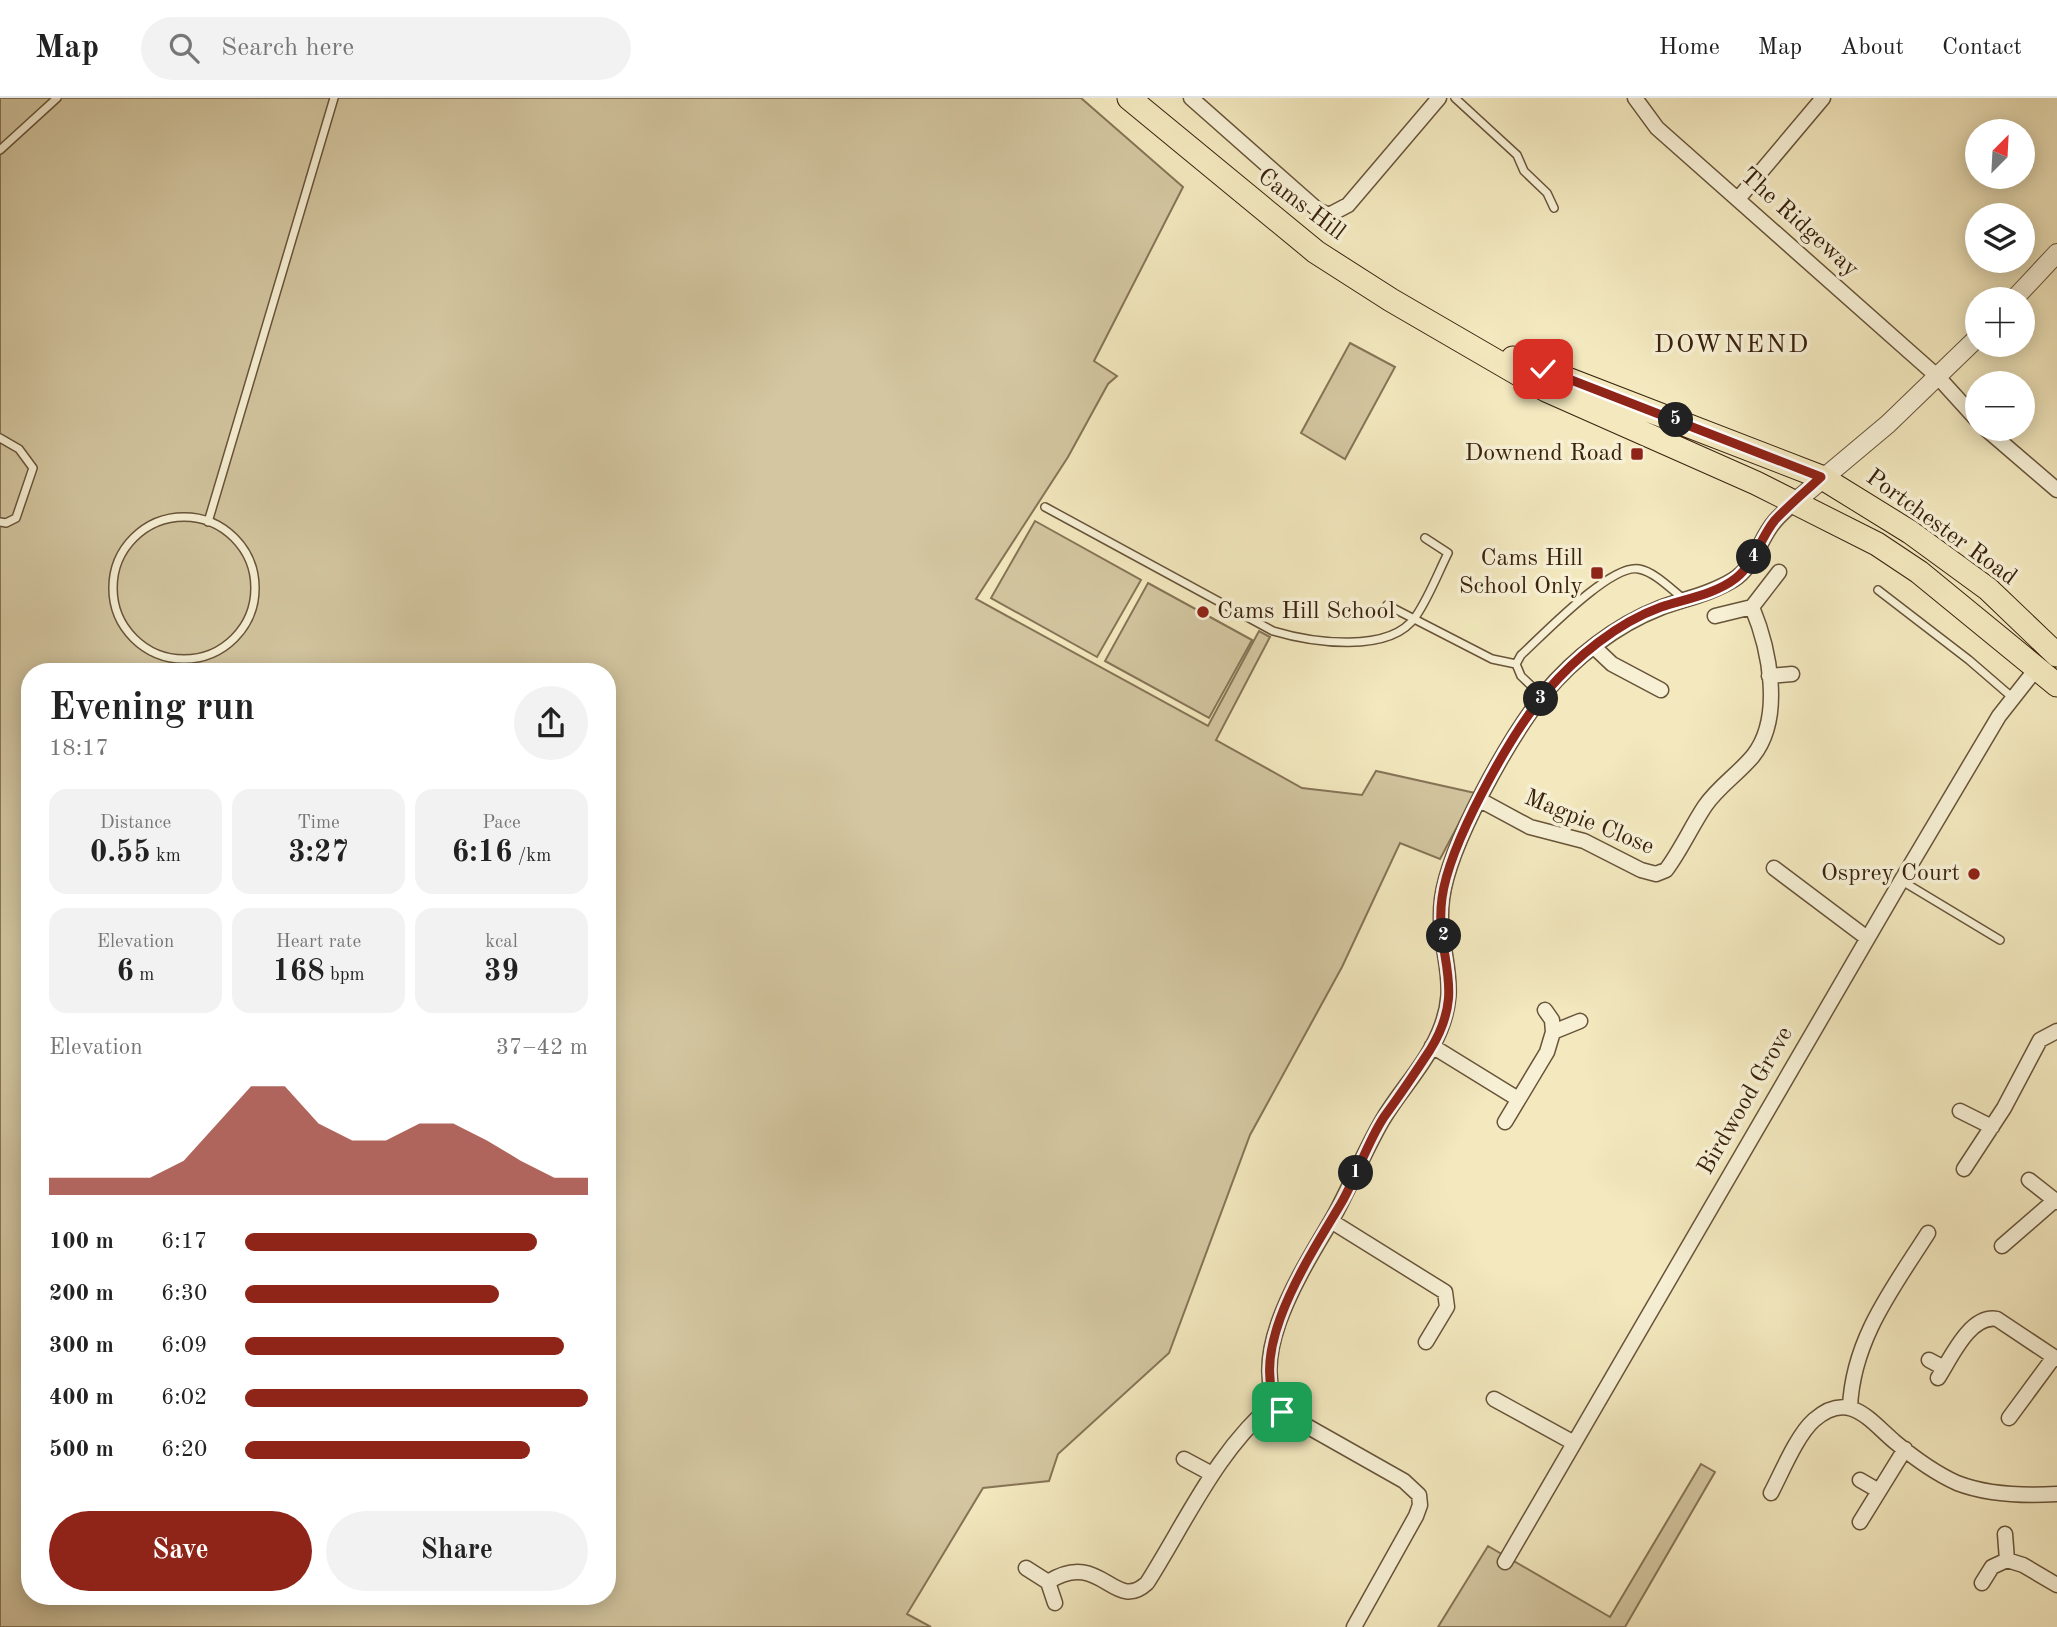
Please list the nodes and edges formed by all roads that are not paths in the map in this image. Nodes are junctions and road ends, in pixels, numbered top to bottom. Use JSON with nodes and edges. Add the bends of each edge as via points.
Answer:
{"nodes":[{"id":1,"x":57,"y":98,"type":"edge"},
{"id":2,"x":334,"y":98,"type":"edge"},
{"id":3,"x":1129,"y":98,"type":"edge"},
{"id":4,"x":1191,"y":98,"type":"edge"},
{"id":5,"x":1439,"y":98,"type":"edge"},
{"id":6,"x":1455,"y":98,"type":"edge"},
{"id":7,"x":1635,"y":98,"type":"edge"},
{"id":8,"x":1823,"y":98,"type":"edge"},
{"id":9,"x":0,"y":150,"type":"edge"},
{"id":10,"x":1738,"y":199,"type":"junction"},
{"id":11,"x":1554,"y":208,"type":"dead end"},
{"id":12,"x":2057,"y":253,"type":"edge"},
{"id":13,"x":2025,"y":287,"type":"edge"},
{"id":14,"x":1454,"y":335,"type":"junction"},
{"id":15,"x":1965,"y":350,"type":"edge"},
{"id":16,"x":1938,"y":377,"type":"junction"},
{"id":17,"x":1965,"y":407,"type":"edge"},
{"id":18,"x":0,"y":438,"type":"edge"},
{"id":19,"x":2000,"y":441,"type":"edge"},
{"id":20,"x":1821,"y":477,"type":"junction"},
{"id":21,"x":2057,"y":491,"type":"edge"},
{"id":22,"x":1795,"y":502,"type":"junction"},
{"id":23,"x":1045,"y":506,"type":"dead end"},
{"id":24,"x":0,"y":522,"type":"edge"},
{"id":25,"x":208,"y":522,"type":"junction"},
{"id":26,"x":1425,"y":538,"type":"dead end"},
{"id":27,"x":1779,"y":572,"type":"dead end"},
{"id":28,"x":1878,"y":590,"type":"dead end"},
{"id":29,"x":1685,"y":600,"type":"junction"},
{"id":30,"x":1387,"y":605,"type":"dead end"},
{"id":31,"x":1752,"y":607,"type":"junction"},
{"id":32,"x":1715,"y":617,"type":"dead end"},
{"id":33,"x":1415,"y":618,"type":"junction"},
{"id":34,"x":1594,"y":647,"type":"junction"},
{"id":35,"x":2057,"y":655,"type":"edge"},
{"id":36,"x":1516,"y":664,"type":"junction"},
{"id":37,"x":2036,"y":669,"type":"junction"},
{"id":38,"x":1792,"y":674,"type":"dead end"},
{"id":39,"x":1769,"y":676,"type":"junction"},
{"id":40,"x":2057,"y":685,"type":"edge"},
{"id":41,"x":1661,"y":690,"type":"dead end"},
{"id":42,"x":1542,"y":697,"type":"junction"},
{"id":43,"x":2013,"y":698,"type":"junction"},
{"id":44,"x":1480,"y":800,"type":"junction"},
{"id":45,"x":1774,"y":868,"type":"dead end"},
{"id":46,"x":1901,"y":881,"type":"junction"},
{"id":47,"x":1867,"y":938,"type":"junction"},
{"id":48,"x":2000,"y":940,"type":"dead end"},
{"id":49,"x":1545,"y":1010,"type":"dead end"},
{"id":50,"x":1580,"y":1021,"type":"dead end"},
{"id":51,"x":2057,"y":1031,"type":"edge"},
{"id":52,"x":1553,"y":1032,"type":"junction"},
{"id":53,"x":1432,"y":1046,"type":"junction"},
{"id":54,"x":1518,"y":1099,"type":"junction"},
{"id":55,"x":1959,"y":1111,"type":"dead end"},
{"id":56,"x":1504,"y":1122,"type":"dead end"},
{"id":57,"x":1993,"y":1127,"type":"junction"},
{"id":58,"x":1964,"y":1170,"type":"dead end"},
{"id":59,"x":2029,"y":1180,"type":"dead end"},
{"id":60,"x":2056,"y":1201,"type":"edge"},
{"id":61,"x":1331,"y":1220,"type":"junction"},
{"id":62,"x":1928,"y":1233,"type":"dead end"},
{"id":63,"x":2001,"y":1246,"type":"dead end"},
{"id":64,"x":1426,"y":1342,"type":"dead end"},
{"id":65,"x":2055,"y":1358,"type":"edge"},
{"id":66,"x":1929,"y":1360,"type":"dead end"},
{"id":67,"x":1494,"y":1399,"type":"dead end"},
{"id":68,"x":1275,"y":1402,"type":"junction"},
{"id":69,"x":1850,"y":1407,"type":"junction"},
{"id":70,"x":2009,"y":1418,"type":"dead end"},
{"id":71,"x":1574,"y":1443,"type":"junction"},
{"id":72,"x":1905,"y":1450,"type":"junction"},
{"id":73,"x":1184,"y":1459,"type":"dead end"},
{"id":74,"x":1212,"y":1474,"type":"junction"},
{"id":75,"x":1860,"y":1480,"type":"dead end"},
{"id":76,"x":1879,"y":1491,"type":"junction"},
{"id":77,"x":1771,"y":1493,"type":"dead end"},
{"id":78,"x":2057,"y":1494,"type":"edge"},
{"id":79,"x":1860,"y":1522,"type":"dead end"},
{"id":80,"x":2005,"y":1534,"type":"dead end"},
{"id":81,"x":2007,"y":1560,"type":"junction"},
{"id":82,"x":1505,"y":1562,"type":"dead end"},
{"id":83,"x":1026,"y":1568,"type":"dead end"},
{"id":84,"x":1048,"y":1582,"type":"junction"},
{"id":85,"x":1982,"y":1583,"type":"dead end"},
{"id":86,"x":2057,"y":1585,"type":"edge"},
{"id":87,"x":1055,"y":1603,"type":"dead end"},
{"id":88,"x":1354,"y":1627,"type":"edge"}],
"edges":[{"from":1,"to":9,"type":"lane"},
{"from":2,"to":25,"type":"lane"},
{"from":3,"to":14,"type":"main road","name":"Cams Hill","via":[[1316,252]]},
{"from":4,"to":5,"type":"street","name":"Cams Hill","via":[[1319,211],[1334,215],[1348,205]]},
{"from":6,"to":11,"type":"lane","via":[[1517,155]]},
{"from":7,"to":10,"type":"street","name":"The Ridgeway","via":[[1657,128]]},
{"from":8,"to":10,"type":"street"},
{"from":10,"to":16,"type":"street","name":"The Ridgeway"},
{"from":12,"to":13,"type":"street"},
{"from":14,"to":20,"type":"main road","name":"Cams Hill"},
{"from":14,"to":22,"type":"main road","name":"Cams Hill","via":[[1546,390]]},
{"from":15,"to":16,"type":"street"},
{"from":16,"to":17,"type":"street","name":"The Ridgeway"},
{"from":16,"to":20,"type":"street"},
{"from":18,"to":24,"type":"lane","via":[[19,449],[33,468],[16,518]]},
{"from":19,"to":21,"type":"street"},
{"from":20,"to":22,"type":"street"},
{"from":20,"to":35,"type":"main road","name":"Portchester Road","via":[[1910,532],[1988,589]]},
{"from":22,"to":29,"type":"street","via":[[1774,522],[1752,561],[1736,578]]},
{"from":22,"to":37,"type":"main road","name":"Portchester Road","via":[[1902,560]]},
{"from":23,"to":33,"type":"lane","via":[[1273,631],[1302,639],[1359,642],[1399,630]]},
{"from":25,"to":25,"type":"lane","via":[[225,531],[245,553],[254,582],[251,612],[235,637],[219,650],[201,657],[168,658],[137,642],[121,622],[113,587],[117,563],[138,534],[160,522],[184,518]]},
{"from":26,"to":33,"type":"lane","via":[[1448,553]]},
{"from":27,"to":31,"type":"street"},
{"from":28,"to":43,"type":"lane"},
{"from":29,"to":34,"type":"street","via":[[1629,622]]},
{"from":29,"to":36,"type":"lane","via":[[1648,572],[1627,569],[1559,619]]},
{"from":30,"to":33,"type":"lane"},
{"from":31,"to":32,"type":"street"},
{"from":31,"to":39,"type":"street","name":"Magpie Close"},
{"from":33,"to":36,"type":"lane","via":[[1492,659]]},
{"from":34,"to":41,"type":"street","via":[[1612,664]]},
{"from":34,"to":42,"type":"street"},
{"from":36,"to":42,"type":"lane"},
{"from":37,"to":40,"type":"main road","name":"Portchester Road"},
{"from":37,"to":43,"type":"street","name":"Birdwood Grove"},
{"from":38,"to":39,"type":"street"},
{"from":39,"to":44,"type":"street","name":"Magpie Close","via":[[1763,739],[1754,755],[1705,806],[1666,870],[1656,874],[1641,870],[1584,841],[1530,827]]},
{"from":42,"to":44,"type":"street"},
{"from":43,"to":46,"type":"street","name":"Birdwood Grove"},
{"from":44,"to":53,"type":"street","via":[[1458,845],[1442,900],[1449,999]]},
{"from":45,"to":47,"type":"street"},
{"from":46,"to":47,"type":"street","name":"Birdwood Grove"},
{"from":46,"to":48,"type":"lane"},
{"from":47,"to":71,"type":"street","name":"Birdwood Grove"},
{"from":49,"to":52,"type":"street"},
{"from":50,"to":52,"type":"street"},
{"from":51,"to":57,"type":"street","via":[[2039,1040]]},
{"from":52,"to":54,"type":"street","via":[[1547,1052]]},
{"from":53,"to":54,"type":"street"},
{"from":53,"to":61,"type":"street","via":[[1384,1118]]},
{"from":54,"to":56,"type":"street"},
{"from":55,"to":57,"type":"street"},
{"from":57,"to":58,"type":"street"},
{"from":59,"to":60,"type":"street"},
{"from":60,"to":63,"type":"street"},
{"from":61,"to":64,"type":"street","via":[[1445,1292],[1447,1307]]},
{"from":61,"to":68,"type":"street","via":[[1299,1271],[1283,1308],[1271,1370]]},
{"from":62,"to":69,"type":"street","via":[[1868,1332],[1856,1360]]},
{"from":65,"to":66,"type":"street","via":[[1990,1317],[1977,1322],[1941,1373]]},
{"from":65,"to":70,"type":"street"},
{"from":67,"to":71,"type":"street"},
{"from":68,"to":74,"type":"street","via":[[1248,1426]]},
{"from":68,"to":88,"type":"street","via":[[1296,1421],[1404,1481],[1419,1495],[1416,1516]]},
{"from":69,"to":72,"type":"street","via":[[1865,1414]]},
{"from":69,"to":77,"type":"street","via":[[1815,1418]]},
{"from":71,"to":82,"type":"street","name":"Birdwood Grove"},
{"from":72,"to":76,"type":"street"},
{"from":72,"to":78,"type":"street","via":[[1945,1477],[1975,1488]]},
{"from":73,"to":74,"type":"street"},
{"from":74,"to":84,"type":"street","via":[[1139,1590],[1122,1591],[1097,1575],[1078,1570]]},
{"from":75,"to":76,"type":"street"},
{"from":76,"to":79,"type":"street"},
{"from":80,"to":81,"type":"street"},
{"from":81,"to":85,"type":"street","via":[[1992,1567]]},
{"from":81,"to":86,"type":"street"},
{"from":83,"to":84,"type":"street"},
{"from":84,"to":87,"type":"street"}]}
